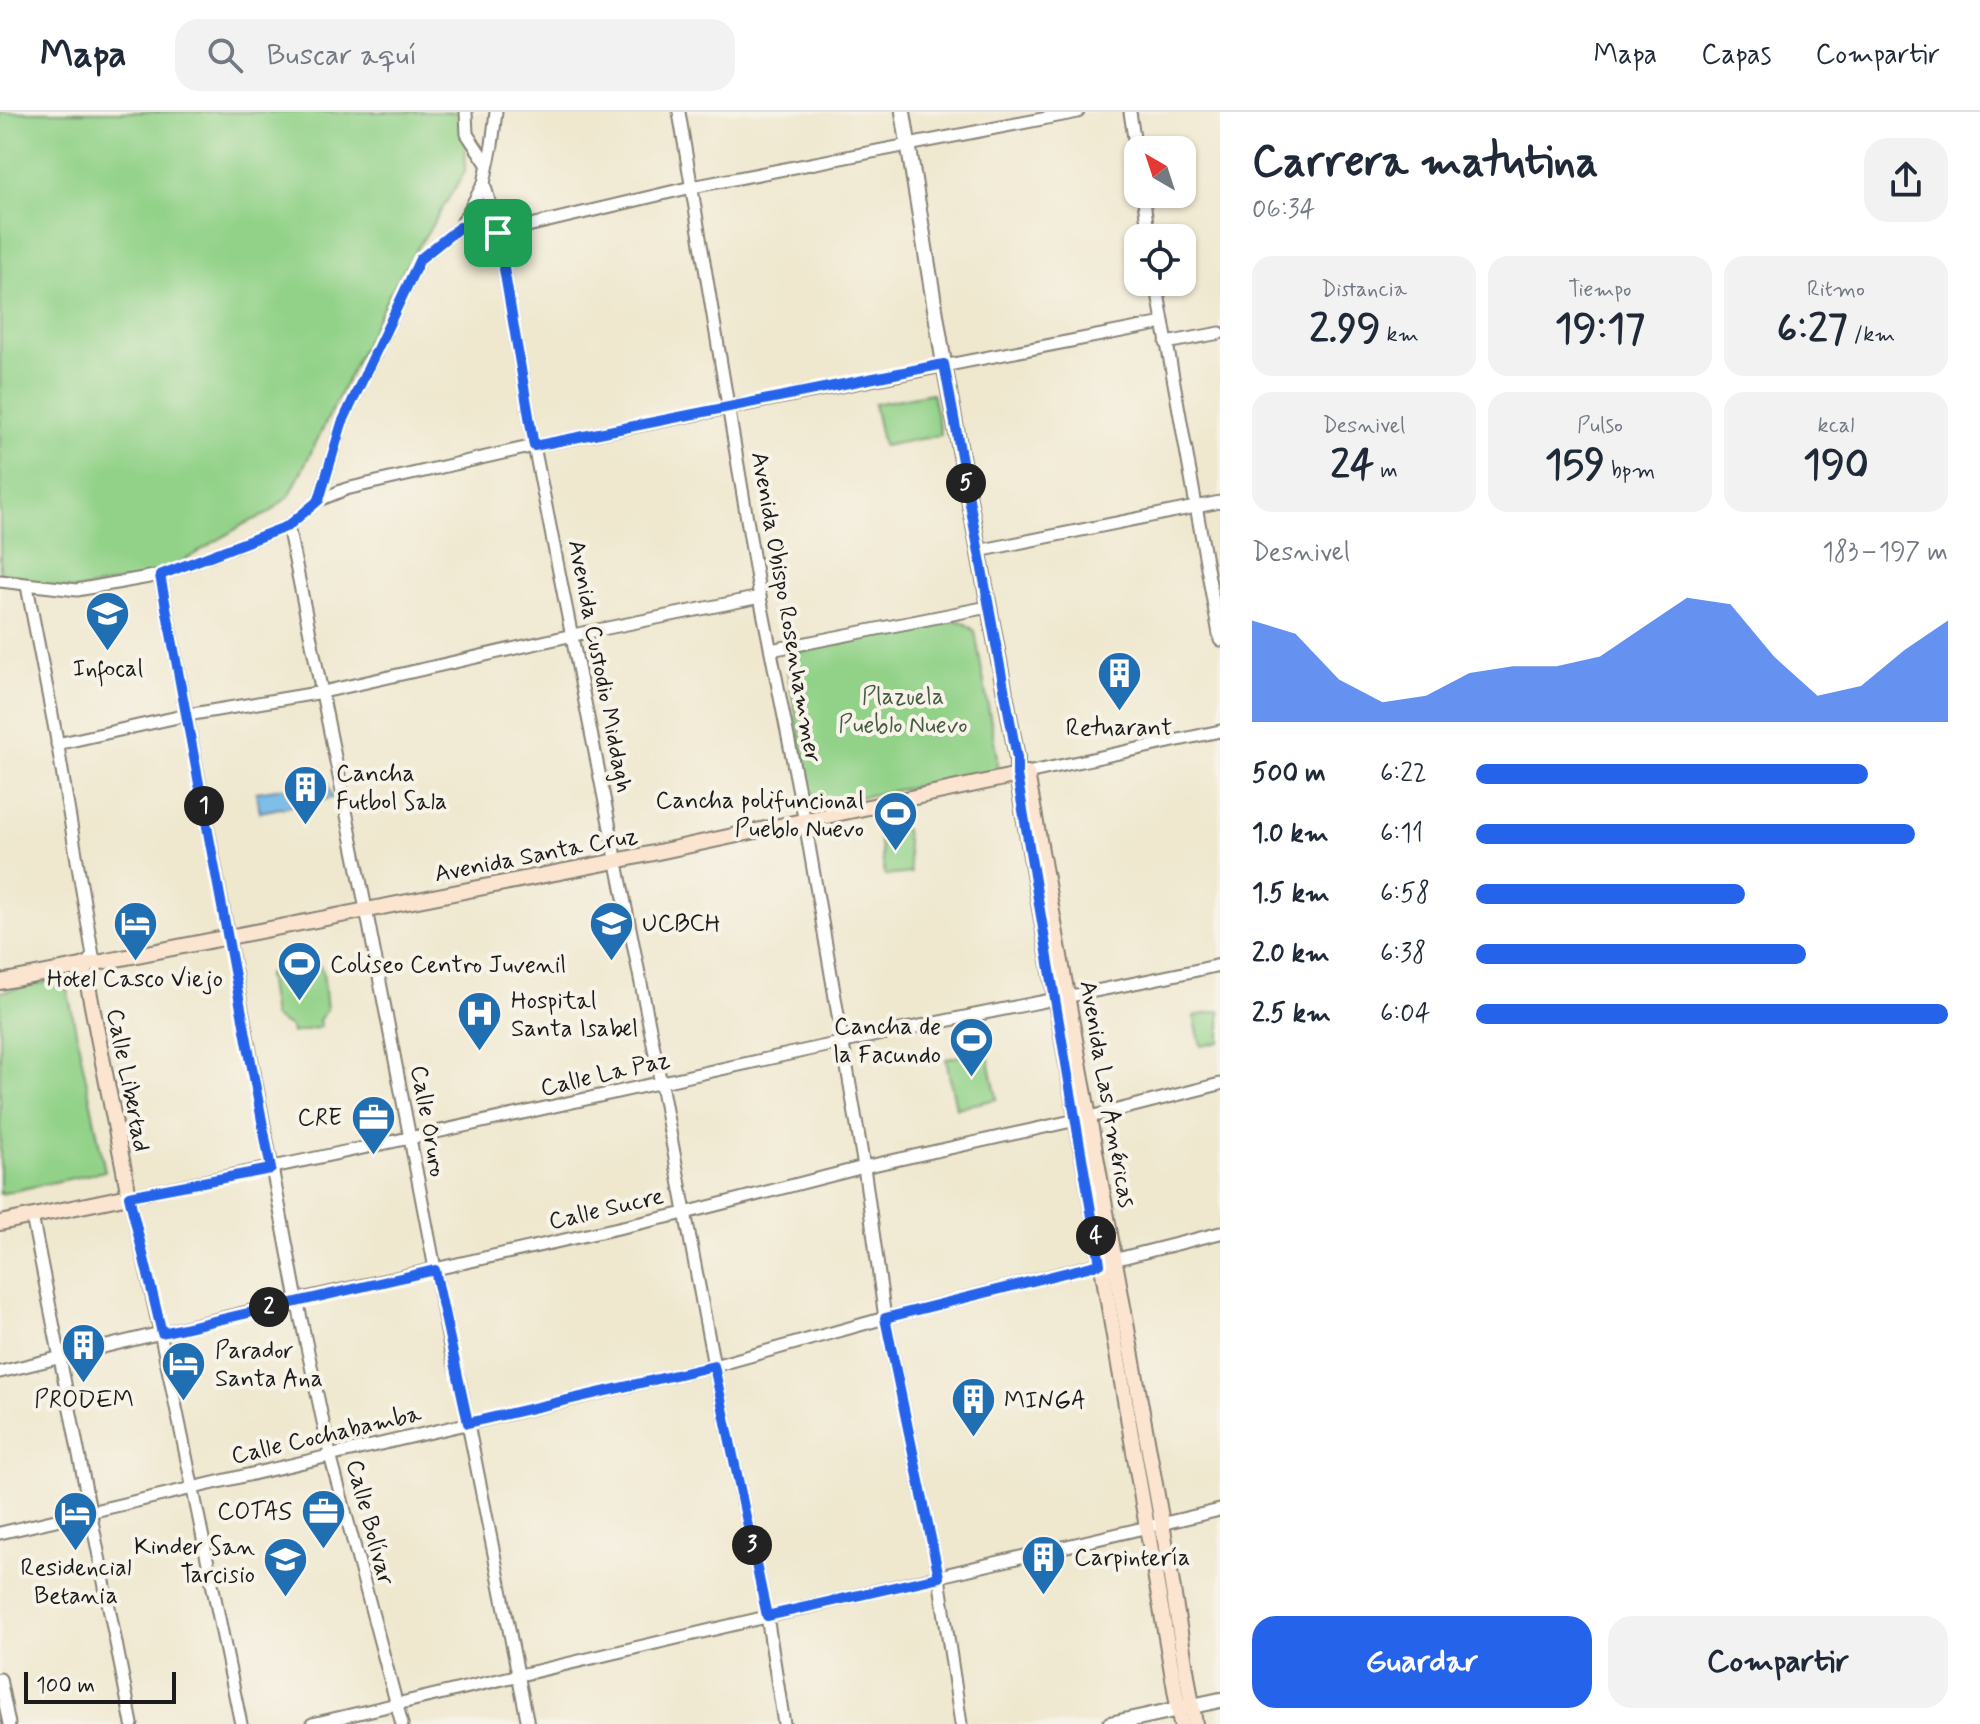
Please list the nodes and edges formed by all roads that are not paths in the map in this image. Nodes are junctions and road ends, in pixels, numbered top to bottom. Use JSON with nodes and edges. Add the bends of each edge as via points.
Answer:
{"nodes":[{"id":1,"x":466,"y":112,"type":"edge"},
{"id":2,"x":496,"y":112,"type":"edge"},
{"id":3,"x":679,"y":112,"type":"edge"},
{"id":4,"x":903,"y":112,"type":"edge"},
{"id":5,"x":1078,"y":112,"type":"edge"},
{"id":6,"x":1130,"y":112,"type":"edge"},
{"id":7,"x":1134,"y":136,"type":"edge"},
{"id":8,"x":909,"y":145,"type":"junction"},
{"id":9,"x":487,"y":164,"type":"junction"},
{"id":10,"x":484,"y":183,"type":"junction"},
{"id":11,"x":692,"y":187,"type":"junction"},
{"id":12,"x":460,"y":227,"type":"junction"},
{"id":13,"x":498,"y":233,"type":"junction"},
{"id":14,"x":1158,"y":296,"type":"edge"},
{"id":15,"x":1163,"y":323,"type":"junction"},
{"id":16,"x":1220,"y":333,"type":"edge"},
{"id":17,"x":1166,"y":343,"type":"junction"},
{"id":18,"x":944,"y":364,"type":"junction"},
{"id":19,"x":728,"y":407,"type":"junction"},
{"id":20,"x":534,"y":446,"type":"junction"},
{"id":21,"x":319,"y":500,"type":"junction"},
{"id":22,"x":1220,"y":502,"type":"edge"},
{"id":23,"x":1197,"y":507,"type":"junction"},
{"id":24,"x":288,"y":526,"type":"junction"},
{"id":25,"x":978,"y":551,"type":"junction"},
{"id":26,"x":160,"y":575,"type":"junction"},
{"id":27,"x":0,"y":581,"type":"edge"},
{"id":28,"x":27,"y":586,"type":"junction"},
{"id":29,"x":760,"y":597,"type":"junction"},
{"id":30,"x":988,"y":607,"type":"junction"},
{"id":31,"x":1218,"y":616,"type":"edge"},
{"id":32,"x":573,"y":635,"type":"junction"},
{"id":33,"x":1220,"y":640,"type":"edge"},
{"id":34,"x":771,"y":650,"type":"junction"},
{"id":35,"x":323,"y":692,"type":"junction"},
{"id":36,"x":187,"y":715,"type":"junction"},
{"id":37,"x":1220,"y":731,"type":"edge"},
{"id":38,"x":57,"y":744,"type":"junction"},
{"id":39,"x":1022,"y":774,"type":"junction"},
{"id":40,"x":805,"y":822,"type":"junction"},
{"id":41,"x":616,"y":861,"type":"junction"},
{"id":42,"x":366,"y":909,"type":"junction"},
{"id":43,"x":229,"y":936,"type":"junction"},
{"id":44,"x":84,"y":965,"type":"junction"},
{"id":45,"x":1220,"y":965,"type":"edge"},
{"id":46,"x":0,"y":982,"type":"edge"},
{"id":47,"x":1063,"y":999,"type":"junction"},
{"id":48,"x":842,"y":1042,"type":"junction"},
{"id":49,"x":661,"y":1084,"type":"junction"},
{"id":50,"x":1220,"y":1084,"type":"edge"},
{"id":51,"x":1084,"y":1118,"type":"junction"},
{"id":52,"x":410,"y":1139,"type":"junction"},
{"id":53,"x":864,"y":1167,"type":"junction"},
{"id":54,"x":271,"y":1169,"type":"junction"},
{"id":55,"x":129,"y":1196,"type":"junction"},
{"id":56,"x":685,"y":1213,"type":"junction"},
{"id":57,"x":32,"y":1216,"type":"junction"},
{"id":58,"x":0,"y":1223,"type":"edge"},
{"id":59,"x":1220,"y":1233,"type":"edge"},
{"id":60,"x":1107,"y":1262,"type":"junction"},
{"id":61,"x":435,"y":1270,"type":"junction"},
{"id":62,"x":297,"y":1300,"type":"junction"},
{"id":63,"x":885,"y":1318,"type":"junction"},
{"id":64,"x":162,"y":1333,"type":"junction"},
{"id":65,"x":61,"y":1357,"type":"junction"},
{"id":66,"x":714,"y":1366,"type":"junction"},
{"id":67,"x":0,"y":1372,"type":"edge"},
{"id":68,"x":468,"y":1423,"type":"junction"},
{"id":69,"x":330,"y":1455,"type":"junction"},
{"id":70,"x":191,"y":1489,"type":"junction"},
{"id":71,"x":1220,"y":1510,"type":"edge"},
{"id":72,"x":89,"y":1514,"type":"junction"},
{"id":73,"x":1155,"y":1525,"type":"junction"},
{"id":74,"x":0,"y":1533,"type":"edge"},
{"id":75,"x":939,"y":1577,"type":"junction"},
{"id":76,"x":767,"y":1616,"type":"junction"},
{"id":77,"x":519,"y":1673,"type":"junction"},
{"id":78,"x":0,"y":1679,"type":"edge"},
{"id":79,"x":1220,"y":1700,"type":"edge"},
{"id":80,"x":397,"y":1704,"type":"junction"},
{"id":81,"x":1184,"y":1714,"type":"edge"},
{"id":82,"x":9,"y":1724,"type":"edge"},
{"id":83,"x":132,"y":1724,"type":"edge"},
{"id":84,"x":241,"y":1724,"type":"edge"},
{"id":85,"x":312,"y":1724,"type":"edge"},
{"id":86,"x":402,"y":1724,"type":"edge"},
{"id":87,"x":528,"y":1724,"type":"edge"},
{"id":88,"x":784,"y":1724,"type":"edge"},
{"id":89,"x":961,"y":1724,"type":"edge"},
{"id":90,"x":1110,"y":1724,"type":"edge"},
{"id":91,"x":1195,"y":1724,"type":"edge"}],
"edges":[{"from":1,"to":9,"type":"street","via":[[467,134]]},
{"from":2,"to":9,"type":"street"},
{"from":3,"to":11,"type":"street","name":"Avenida Obispo Rosenhammer"},
{"from":4,"to":8,"type":"street","name":"Avenida Las Américas"},
{"from":5,"to":8,"type":"street"},
{"from":6,"to":7,"type":"street"},
{"from":8,"to":11,"type":"street"},
{"from":8,"to":18,"type":"street","name":"Avenida Las Américas"},
{"from":9,"to":10,"type":"street"},
{"from":10,"to":12,"type":"street"},
{"from":10,"to":13,"type":"street","name":"Avenida Custodio Middagh"},
{"from":11,"to":13,"type":"street"},
{"from":11,"to":19,"type":"street","name":"Avenida Obispo Rosenhammer"},
{"from":12,"to":13,"type":"street"},
{"from":12,"to":21,"type":"street","via":[[420,259],[342,423]]},
{"from":13,"to":20,"type":"street","name":"Avenida Custodio Middagh"},
{"from":14,"to":15,"type":"street"},
{"from":15,"to":17,"type":"street"},
{"from":15,"to":18,"type":"street"},
{"from":16,"to":17,"type":"street"},
{"from":17,"to":23,"type":"street"},
{"from":18,"to":19,"type":"street"},
{"from":18,"to":25,"type":"street","name":"Avenida Las Américas"},
{"from":19,"to":20,"type":"street"},
{"from":19,"to":29,"type":"street","name":"Avenida Obispo Rosenhammer"},
{"from":20,"to":21,"type":"street","via":[[346,489]]},
{"from":20,"to":32,"type":"street","name":"Avenida Custodio Middagh"},
{"from":21,"to":24,"type":"street"},
{"from":22,"to":23,"type":"street"},
{"from":23,"to":25,"type":"street"},
{"from":23,"to":31,"type":"street"},
{"from":24,"to":26,"type":"street"},
{"from":24,"to":35,"type":"street","name":"Calle Oruro"},
{"from":25,"to":30,"type":"street","name":"Avenida Las Américas"},
{"from":26,"to":28,"type":"street","via":[[77,590]]},
{"from":26,"to":36,"type":"street","name":"Calle Bolívar"},
{"from":27,"to":28,"type":"street"},
{"from":28,"to":38,"type":"street","name":"Calle Libertad"},
{"from":29,"to":32,"type":"street"},
{"from":29,"to":34,"type":"street","name":"Avenida Obispo Rosenhammer"},
{"from":30,"to":34,"type":"street"},
{"from":30,"to":39,"type":"street","name":"Avenida Las Américas"},
{"from":31,"to":33,"type":"street"},
{"from":32,"to":35,"type":"street"},
{"from":32,"to":41,"type":"street","name":"Avenida Custodio Middagh"},
{"from":34,"to":40,"type":"street","name":"Avenida Obispo Rosenhammer"},
{"from":35,"to":36,"type":"street"},
{"from":35,"to":42,"type":"street","name":"Calle Oruro"},
{"from":36,"to":38,"type":"street"},
{"from":36,"to":43,"type":"street","name":"Calle Bolívar"},
{"from":37,"to":39,"type":"street","name":"Avenida Santa Cruz"},
{"from":38,"to":44,"type":"street","name":"Calle Libertad","via":[[93,956]]},
{"from":39,"to":40,"type":"main road","name":"Avenida Santa Cruz"},
{"from":39,"to":47,"type":"main road","name":"Avenida Las Américas"},
{"from":40,"to":41,"type":"main road","name":"Avenida Santa Cruz"},
{"from":40,"to":48,"type":"street","name":"Avenida Obispo Rosenhammer"},
{"from":41,"to":42,"type":"main road","name":"Avenida Santa Cruz"},
{"from":41,"to":49,"type":"street","name":"Avenida Custodio Middagh"},
{"from":42,"to":43,"type":"main road","name":"Avenida Santa Cruz"},
{"from":42,"to":52,"type":"street","name":"Calle Oruro"},
{"from":43,"to":44,"type":"main road","name":"Avenida Santa Cruz"},
{"from":43,"to":54,"type":"street","name":"Calle Bolívar"},
{"from":44,"to":46,"type":"main road","name":"Avenida Santa Cruz"},
{"from":44,"to":55,"type":"main road","name":"Calle Libertad"},
{"from":45,"to":47,"type":"street","name":"Calle La Paz"},
{"from":47,"to":48,"type":"street","name":"Calle La Paz"},
{"from":47,"to":51,"type":"main road","name":"Avenida Las Américas"},
{"from":48,"to":49,"type":"street","name":"Calle La Paz"},
{"from":48,"to":53,"type":"street","name":"Avenida Obispo Rosenhammer"},
{"from":49,"to":52,"type":"street","name":"Calle La Paz"},
{"from":49,"to":56,"type":"street","name":"Avenida Custodio Middagh"},
{"from":50,"to":51,"type":"street","name":"Calle Sucre"},
{"from":51,"to":53,"type":"street","name":"Calle Sucre"},
{"from":51,"to":60,"type":"main road","name":"Avenida Las Américas"},
{"from":52,"to":54,"type":"street","name":"Calle La Paz"},
{"from":52,"to":61,"type":"street","name":"Calle Oruro"},
{"from":53,"to":56,"type":"street","name":"Calle Sucre"},
{"from":53,"to":63,"type":"street","name":"Avenida Obispo Rosenhammer"},
{"from":54,"to":55,"type":"street","name":"Calle La Paz"},
{"from":54,"to":62,"type":"street","name":"Calle Bolívar"},
{"from":55,"to":57,"type":"main road","name":"Calle La Paz"},
{"from":55,"to":64,"type":"street","name":"Calle Libertad"},
{"from":56,"to":61,"type":"street","name":"Calle Sucre"},
{"from":56,"to":66,"type":"street","name":"Avenida Custodio Middagh"},
{"from":57,"to":58,"type":"main road","name":"Calle La Paz"},
{"from":57,"to":65,"type":"street"},
{"from":59,"to":60,"type":"street","name":"Calle Cochabamba"},
{"from":60,"to":63,"type":"street","name":"Calle Cochabamba"},
{"from":60,"to":73,"type":"main road","name":"Avenida Las Américas"},
{"from":61,"to":62,"type":"street","name":"Calle Sucre"},
{"from":61,"to":68,"type":"street","name":"Calle Oruro"},
{"from":62,"to":64,"type":"street","name":"Calle Sucre"},
{"from":62,"to":69,"type":"street","name":"Calle Bolívar"},
{"from":63,"to":66,"type":"street","name":"Calle Cochabamba"},
{"from":63,"to":75,"type":"street","name":"Avenida Obispo Rosenhammer"},
{"from":64,"to":65,"type":"street","name":"Calle Sucre"},
{"from":64,"to":70,"type":"street","name":"Calle Libertad"},
{"from":65,"to":67,"type":"street","name":"Calle Sucre"},
{"from":65,"to":72,"type":"street"},
{"from":66,"to":68,"type":"street","name":"Calle Cochabamba"},
{"from":66,"to":76,"type":"street","name":"Avenida Custodio Middagh"},
{"from":68,"to":69,"type":"street","name":"Calle Cochabamba"},
{"from":68,"to":77,"type":"street","name":"Calle Oruro"},
{"from":69,"to":70,"type":"street","name":"Calle Cochabamba"},
{"from":69,"to":80,"type":"street","name":"Calle Bolívar"},
{"from":70,"to":72,"type":"street","name":"Calle Cochabamba"},
{"from":70,"to":84,"type":"street","name":"Calle Libertad"},
{"from":71,"to":73,"type":"street"},
{"from":72,"to":74,"type":"street","name":"Calle Cochabamba"},
{"from":72,"to":83,"type":"street"},
{"from":73,"to":75,"type":"street"},
{"from":73,"to":81,"type":"main road","name":"Avenida Las Américas"},
{"from":75,"to":76,"type":"street"},
{"from":75,"to":89,"type":"street","name":"Avenida Obispo Rosenhammer"},
{"from":76,"to":77,"type":"street"},
{"from":76,"to":88,"type":"street","name":"Avenida Custodio Middagh"},
{"from":77,"to":80,"type":"street"},
{"from":77,"to":87,"type":"street","name":"Calle Oruro"},
{"from":78,"to":82,"type":"street"},
{"from":79,"to":81,"type":"street"},
{"from":80,"to":85,"type":"street"},
{"from":80,"to":86,"type":"street","name":"Calle Bolívar"},
{"from":81,"to":90,"type":"street"},
{"from":81,"to":91,"type":"main road","name":"Avenida Las Américas"}]}
